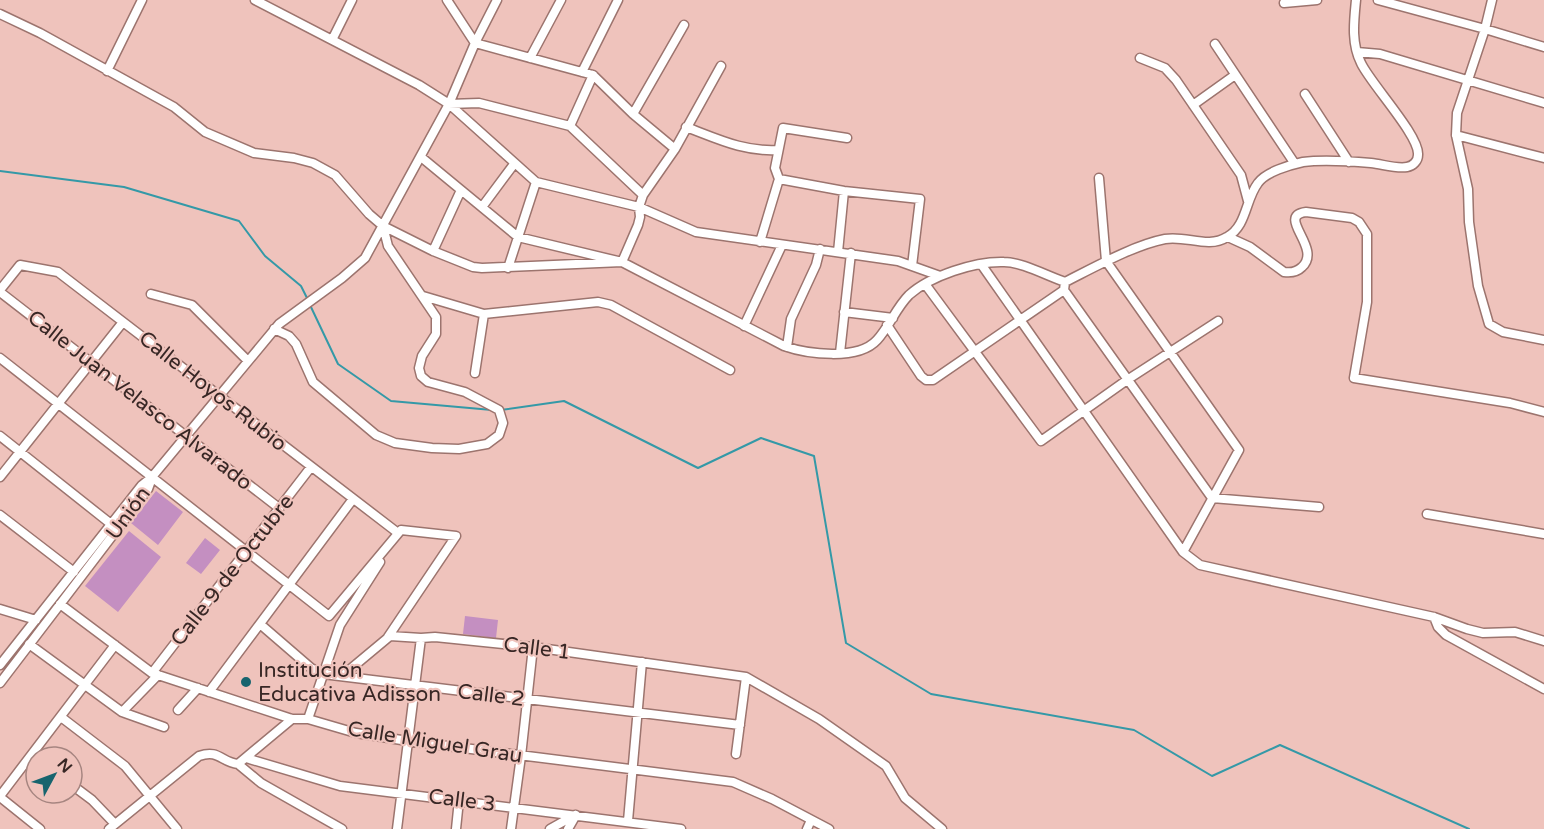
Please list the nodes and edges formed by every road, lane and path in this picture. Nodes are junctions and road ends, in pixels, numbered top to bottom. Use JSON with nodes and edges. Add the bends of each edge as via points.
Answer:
{"nodes":[{"id":1,"x":142,"y":0,"type":"edge"},
{"id":2,"x":255,"y":0,"type":"edge"},
{"id":3,"x":352,"y":0,"type":"edge"},
{"id":4,"x":447,"y":0,"type":"edge"},
{"id":5,"x":497,"y":0,"type":"edge"},
{"id":6,"x":561,"y":0,"type":"edge"},
{"id":7,"x":618,"y":0,"type":"edge"},
{"id":8,"x":1317,"y":0,"type":"edge"},
{"id":9,"x":1356,"y":0,"type":"edge"},
{"id":10,"x":1378,"y":0,"type":"edge"},
{"id":11,"x":1492,"y":0,"type":"edge"},
{"id":12,"x":1284,"y":3,"type":"dead end"},
{"id":13,"x":0,"y":14,"type":"edge"},
{"id":14,"x":684,"y":25,"type":"dead end"},
{"id":15,"x":1485,"y":29,"type":"junction"},
{"id":16,"x":332,"y":40,"type":"junction"},
{"id":17,"x":475,"y":43,"type":"junction"},
{"id":18,"x":1215,"y":44,"type":"dead end"},
{"id":19,"x":1544,"y":47,"type":"edge"},
{"id":20,"x":1357,"y":52,"type":"junction"},
{"id":21,"x":530,"y":58,"type":"junction"},
{"id":22,"x":1140,"y":58,"type":"dead end"},
{"id":23,"x":721,"y":66,"type":"dead end"},
{"id":24,"x":107,"y":71,"type":"junction"},
{"id":25,"x":582,"y":72,"type":"junction"},
{"id":26,"x":593,"y":75,"type":"junction"},
{"id":27,"x":1235,"y":75,"type":"junction"},
{"id":28,"x":1468,"y":80,"type":"junction"},
{"id":29,"x":1305,"y":94,"type":"dead end"},
{"id":30,"x":1544,"y":103,"type":"edge"},
{"id":31,"x":449,"y":104,"type":"junction"},
{"id":32,"x":1193,"y":105,"type":"junction"},
{"id":33,"x":633,"y":114,"type":"junction"},
{"id":34,"x":570,"y":126,"type":"junction"},
{"id":35,"x":686,"y":127,"type":"junction"},
{"id":36,"x":1456,"y":135,"type":"junction"},
{"id":37,"x":847,"y":138,"type":"dead end"},
{"id":38,"x":675,"y":149,"type":"junction"},
{"id":39,"x":778,"y":150,"type":"junction"},
{"id":40,"x":421,"y":157,"type":"junction"},
{"id":41,"x":1544,"y":158,"type":"edge"},
{"id":42,"x":1349,"y":162,"type":"junction"},
{"id":43,"x":514,"y":164,"type":"junction"},
{"id":44,"x":1295,"y":164,"type":"junction"},
{"id":45,"x":1099,"y":178,"type":"dead end"},
{"id":46,"x":779,"y":179,"type":"junction"},
{"id":47,"x":536,"y":182,"type":"junction"},
{"id":48,"x":461,"y":190,"type":"junction"},
{"id":49,"x":844,"y":191,"type":"junction"},
{"id":50,"x":643,"y":195,"type":"junction"},
{"id":51,"x":1248,"y":204,"type":"junction"},
{"id":52,"x":482,"y":207,"type":"junction"},
{"id":53,"x":639,"y":207,"type":"junction"},
{"id":54,"x":383,"y":226,"type":"junction"},
{"id":55,"x":518,"y":237,"type":"junction"},
{"id":56,"x":1228,"y":237,"type":"junction"},
{"id":57,"x":760,"y":242,"type":"junction"},
{"id":58,"x":782,"y":245,"type":"junction"},
{"id":59,"x":819,"y":249,"type":"junction"},
{"id":60,"x":433,"y":251,"type":"junction"},
{"id":61,"x":838,"y":252,"type":"junction"},
{"id":62,"x":851,"y":253,"type":"junction"},
{"id":63,"x":1106,"y":261,"type":"junction"},
{"id":64,"x":622,"y":262,"type":"junction"},
{"id":65,"x":981,"y":264,"type":"junction"},
{"id":66,"x":912,"y":266,"type":"junction"},
{"id":67,"x":508,"y":268,"type":"junction"},
{"id":68,"x":940,"y":276,"type":"junction"},
{"id":69,"x":925,"y":284,"type":"junction"},
{"id":70,"x":1064,"y":286,"type":"junction"},
{"id":71,"x":0,"y":291,"type":"edge"},
{"id":72,"x":151,"y":294,"type":"dead end"},
{"id":73,"x":422,"y":296,"type":"junction"},
{"id":74,"x":844,"y":312,"type":"junction"},
{"id":75,"x":484,"y":314,"type":"junction"},
{"id":76,"x":893,"y":318,"type":"junction"},
{"id":77,"x":1020,"y":321,"type":"junction"},
{"id":78,"x":1218,"y":321,"type":"dead end"},
{"id":79,"x":123,"y":322,"type":"junction"},
{"id":80,"x":744,"y":326,"type":"junction"},
{"id":81,"x":888,"y":326,"type":"junction"},
{"id":82,"x":274,"y":329,"type":"junction"},
{"id":83,"x":1544,"y":340,"type":"edge"},
{"id":84,"x":787,"y":347,"type":"junction"},
{"id":85,"x":975,"y":352,"type":"junction"},
{"id":86,"x":1170,"y":352,"type":"junction"},
{"id":87,"x":840,"y":353,"type":"junction"},
{"id":88,"x":0,"y":358,"type":"edge"},
{"id":89,"x":248,"y":361,"type":"junction"},
{"id":90,"x":92,"y":362,"type":"junction"},
{"id":91,"x":730,"y":369,"type":"dead end"},
{"id":92,"x":476,"y":373,"type":"dead end"},
{"id":93,"x":1127,"y":380,"type":"junction"},
{"id":94,"x":219,"y":396,"type":"junction"},
{"id":95,"x":58,"y":404,"type":"junction"},
{"id":96,"x":1085,"y":410,"type":"junction"},
{"id":97,"x":1544,"y":412,"type":"edge"},
{"id":98,"x":0,"y":436,"type":"edge"},
{"id":99,"x":186,"y":436,"type":"junction"},
{"id":100,"x":21,"y":452,"type":"junction"},
{"id":101,"x":311,"y":467,"type":"junction"},
{"id":102,"x":0,"y":477,"type":"edge"},
{"id":103,"x":152,"y":477,"type":"junction"},
{"id":104,"x":1212,"y":498,"type":"junction"},
{"id":105,"x":353,"y":500,"type":"junction"},
{"id":106,"x":1319,"y":507,"type":"dead end"},
{"id":107,"x":279,"y":508,"type":"junction"},
{"id":108,"x":1427,"y":514,"type":"dead end"},
{"id":109,"x":0,"y":515,"type":"edge"},
{"id":110,"x":111,"y":524,"type":"junction"},
{"id":111,"x":398,"y":533,"type":"junction"},
{"id":112,"x":1544,"y":534,"type":"edge"},
{"id":113,"x":246,"y":551,"type":"junction"},
{"id":114,"x":1183,"y":552,"type":"junction"},
{"id":115,"x":74,"y":572,"type":"junction"},
{"id":116,"x":290,"y":585,"type":"junction"},
{"id":117,"x":60,"y":604,"type":"junction"},
{"id":118,"x":0,"y":609,"type":"edge"},
{"id":119,"x":1434,"y":617,"type":"junction"},
{"id":120,"x":401,"y":618,"type":"junction"},
{"id":121,"x":36,"y":620,"type":"junction"},
{"id":122,"x":260,"y":624,"type":"junction"},
{"id":123,"x":388,"y":637,"type":"junction"},
{"id":124,"x":408,"y":637,"type":"junction"},
{"id":125,"x":421,"y":638,"type":"junction"},
{"id":126,"x":1544,"y":641,"type":"edge"},
{"id":127,"x":29,"y":644,"type":"junction"},
{"id":128,"x":115,"y":645,"type":"junction"},
{"id":129,"x":533,"y":647,"type":"junction"},
{"id":130,"x":1,"y":662,"type":"edge"},
{"id":131,"x":642,"y":662,"type":"junction"},
{"id":132,"x":155,"y":674,"type":"junction"},
{"id":133,"x":323,"y":674,"type":"junction"},
{"id":134,"x":342,"y":676,"type":"junction"},
{"id":135,"x":746,"y":677,"type":"junction"},
{"id":136,"x":0,"y":683,"type":"edge"},
{"id":137,"x":85,"y":685,"type":"junction"},
{"id":138,"x":414,"y":685,"type":"junction"},
{"id":139,"x":198,"y":688,"type":"junction"},
{"id":140,"x":1544,"y":689,"type":"edge"},
{"id":141,"x":209,"y":692,"type":"junction"},
{"id":142,"x":527,"y":699,"type":"junction"},
{"id":143,"x":178,"y":710,"type":"dead end"},
{"id":144,"x":122,"y":712,"type":"junction"},
{"id":145,"x":638,"y":713,"type":"junction"},
{"id":146,"x":61,"y":717,"type":"junction"},
{"id":147,"x":292,"y":719,"type":"junction"},
{"id":148,"x":308,"y":719,"type":"junction"},
{"id":149,"x":740,"y":725,"type":"junction"},
{"id":150,"x":164,"y":727,"type":"dead end"},
{"id":151,"x":408,"y":741,"type":"junction"},
{"id":152,"x":42,"y":745,"type":"edge"},
{"id":153,"x":736,"y":754,"type":"dead end"},
{"id":154,"x":521,"y":756,"type":"junction"},
{"id":155,"x":246,"y":758,"type":"junction"},
{"id":156,"x":238,"y":764,"type":"junction"},
{"id":157,"x":24,"y":768,"type":"edge"},
{"id":158,"x":632,"y":769,"type":"junction"},
{"id":159,"x":401,"y":793,"type":"junction"},
{"id":160,"x":84,"y":794,"type":"edge"},
{"id":161,"x":0,"y":796,"type":"edge"},
{"id":162,"x":150,"y":796,"type":"junction"},
{"id":163,"x":459,"y":800,"type":"junction"},
{"id":164,"x":514,"y":807,"type":"junction"},
{"id":165,"x":576,"y":814,"type":"junction"},
{"id":166,"x":811,"y":820,"type":"junction"},
{"id":167,"x":628,"y":821,"type":"junction"},
{"id":168,"x":112,"y":827,"type":"edge"},
{"id":169,"x":40,"y":829,"type":"edge"},
{"id":170,"x":177,"y":829,"type":"edge"},
{"id":171,"x":342,"y":829,"type":"edge"},
{"id":172,"x":397,"y":829,"type":"edge"},
{"id":173,"x":456,"y":829,"type":"edge"},
{"id":174,"x":511,"y":829,"type":"edge"},
{"id":175,"x":550,"y":829,"type":"edge"},
{"id":176,"x":568,"y":829,"type":"edge"},
{"id":177,"x":681,"y":829,"type":"edge"},
{"id":178,"x":807,"y":829,"type":"edge"},
{"id":179,"x":829,"y":829,"type":"edge"},
{"id":180,"x":942,"y":829,"type":"edge"}],
"edges":[{"from":1,"to":24,"type":"street"},
{"from":2,"to":16,"type":"street"},
{"from":3,"to":16,"type":"street"},
{"from":4,"to":17,"type":"street"},
{"from":5,"to":17,"type":"street"},
{"from":6,"to":21,"type":"street"},
{"from":7,"to":25,"type":"street"},
{"from":8,"to":12,"type":"street"},
{"from":9,"to":20,"type":"street"},
{"from":10,"to":15,"type":"street"},
{"from":11,"to":15,"type":"street"},
{"from":13,"to":24,"type":"street"},
{"from":14,"to":33,"type":"street"},
{"from":15,"to":19,"type":"street"},
{"from":15,"to":28,"type":"street"},
{"from":16,"to":31,"type":"street"},
{"from":17,"to":21,"type":"street"},
{"from":17,"to":31,"type":"street"},
{"from":18,"to":27,"type":"street"},
{"from":20,"to":28,"type":"street","via":[[1380,54]]},
{"from":20,"to":42,"type":"street","via":[[1419,153],[1416,162],[1407,167]]},
{"from":21,"to":25,"type":"street"},
{"from":22,"to":32,"type":"street","via":[[1165,68]]},
{"from":23,"to":35,"type":"street"},
{"from":24,"to":54,"type":"street","via":[[174,107],[205,132],[254,153],[313,163],[335,175]]},
{"from":25,"to":26,"type":"street"},
{"from":26,"to":33,"type":"street"},
{"from":26,"to":34,"type":"street"},
{"from":27,"to":32,"type":"street"},
{"from":27,"to":44,"type":"street"},
{"from":28,"to":30,"type":"street"},
{"from":28,"to":36,"type":"street","via":[[1457,113]]},
{"from":29,"to":42,"type":"street"},
{"from":31,"to":34,"type":"street","via":[[478,103]]},
{"from":31,"to":40,"type":"street"},
{"from":31,"to":43,"type":"street"},
{"from":32,"to":51,"type":"street","via":[[1241,175]]},
{"from":33,"to":38,"type":"street"},
{"from":34,"to":50,"type":"street"},
{"from":35,"to":38,"type":"street"},
{"from":35,"to":39,"type":"street","via":[[743,148]]},
{"from":36,"to":41,"type":"street"},
{"from":36,"to":83,"type":"street","via":[[1468,189],[1478,285],[1489,324],[1503,332]]},
{"from":37,"to":39,"type":"street","via":[[783,128]]},
{"from":38,"to":50,"type":"street"},
{"from":39,"to":46,"type":"street","via":[[775,168]]},
{"from":40,"to":48,"type":"street"},
{"from":40,"to":54,"type":"street"},
{"from":42,"to":44,"type":"street","via":[[1315,160]]},
{"from":43,"to":47,"type":"street"},
{"from":43,"to":52,"type":"street"},
{"from":44,"to":51,"type":"street","via":[[1262,178]]},
{"from":45,"to":63,"type":"street"},
{"from":46,"to":49,"type":"street"},
{"from":46,"to":57,"type":"street"},
{"from":47,"to":53,"type":"street"},
{"from":47,"to":55,"type":"street"},
{"from":48,"to":52,"type":"street"},
{"from":48,"to":60,"type":"street"},
{"from":49,"to":61,"type":"street"},
{"from":49,"to":66,"type":"street","via":[[920,199]]},
{"from":50,"to":53,"type":"street"},
{"from":51,"to":56,"type":"street","via":[[1237,229]]},
{"from":52,"to":55,"type":"street"},
{"from":53,"to":57,"type":"street","via":[[696,232]]},
{"from":53,"to":64,"type":"street","via":[[638,225]]},
{"from":54,"to":60,"type":"street"},
{"from":54,"to":73,"type":"street","via":[[388,246]]},
{"from":54,"to":82,"type":"street","via":[[365,258]]},
{"from":55,"to":64,"type":"street"},
{"from":55,"to":67,"type":"street"},
{"from":56,"to":63,"type":"street","via":[[1217,242],[1164,239]]},
{"from":56,"to":97,"type":"street","via":[[1290,273],[1302,268],[1308,257],[1295,225],[1300,213],[1352,218],[1367,234],[1367,302],[1354,378]]},
{"from":57,"to":58,"type":"street"},
{"from":58,"to":59,"type":"street"},
{"from":58,"to":80,"type":"street"},
{"from":59,"to":61,"type":"street"},
{"from":59,"to":84,"type":"street","via":[[816,265],[791,319]]},
{"from":60,"to":67,"type":"street","via":[[473,267]]},
{"from":61,"to":62,"type":"street"},
{"from":62,"to":66,"type":"street"},
{"from":62,"to":74,"type":"street"},
{"from":63,"to":70,"type":"street"},
{"from":63,"to":86,"type":"street"},
{"from":64,"to":67,"type":"street"},
{"from":64,"to":80,"type":"street"},
{"from":65,"to":68,"type":"street"},
{"from":65,"to":70,"type":"street","via":[[1016,264]]},
{"from":65,"to":77,"type":"street"},
{"from":66,"to":68,"type":"street"},
{"from":68,"to":69,"type":"street"},
{"from":69,"to":76,"type":"street","via":[[908,296]]},
{"from":69,"to":85,"type":"street"},
{"from":70,"to":77,"type":"street"},
{"from":70,"to":93,"type":"street"},
{"from":71,"to":79,"type":"street","name":"Calle Hoyos Rubio","via":[[20,265],[58,272]]},
{"from":71,"to":90,"type":"street","name":"Calle Juan Velasco Alvarado"},
{"from":72,"to":89,"type":"street","via":[[192,305]]},
{"from":73,"to":75,"type":"street"},
{"from":73,"to":82,"type":"street","via":[[437,325],[436,334],[422,356],[421,376],[499,410],[503,423],[499,435],[487,444],[432,448],[395,443],[376,435],[313,382],[296,344]]},
{"from":74,"to":76,"type":"street"},
{"from":74,"to":87,"type":"street"},
{"from":75,"to":91,"type":"street","via":[[598,302],[611,305]]},
{"from":75,"to":92,"type":"street"},
{"from":76,"to":81,"type":"street"},
{"from":77,"to":85,"type":"street"},
{"from":77,"to":96,"type":"street"},
{"from":78,"to":86,"type":"street"},
{"from":79,"to":90,"type":"street"},
{"from":79,"to":94,"type":"street","name":"Calle Hoyos Rubio"},
{"from":80,"to":84,"type":"street"},
{"from":81,"to":85,"type":"street","via":[[926,380],[933,380]]},
{"from":81,"to":87,"type":"street","via":[[865,349]]},
{"from":82,"to":89,"type":"street"},
{"from":84,"to":87,"type":"street","via":[[803,352]]},
{"from":85,"to":96,"type":"street","via":[[1041,441]]},
{"from":86,"to":93,"type":"street"},
{"from":86,"to":104,"type":"street","via":[[1239,450]]},
{"from":88,"to":95,"type":"street"},
{"from":89,"to":94,"type":"street"},
{"from":90,"to":95,"type":"street"},
{"from":90,"to":99,"type":"street","name":"Calle Juan Velasco Alvarado"},
{"from":93,"to":96,"type":"street"},
{"from":93,"to":104,"type":"street"},
{"from":94,"to":99,"type":"street"},
{"from":94,"to":101,"type":"street","name":"Calle Hoyos Rubio"},
{"from":95,"to":100,"type":"street"},
{"from":95,"to":103,"type":"street"},
{"from":96,"to":114,"type":"street"},
{"from":98,"to":100,"type":"street"},
{"from":99,"to":103,"type":"street"},
{"from":99,"to":107,"type":"street","name":"Calle Juan Velasco Alvarado"},
{"from":100,"to":102,"type":"street"},
{"from":100,"to":110,"type":"street"},
{"from":101,"to":105,"type":"street","name":"Calle Hoyos Rubio"},
{"from":101,"to":107,"type":"street","name":"Calle 9 de Octubre"},
{"from":103,"to":110,"type":"street","name":"Unión"},
{"from":103,"to":113,"type":"street"},
{"from":103,"to":117,"type":"street","name":"Unión","via":[[148,489]]},
{"from":104,"to":106,"type":"street"},
{"from":104,"to":114,"type":"street"},
{"from":105,"to":111,"type":"street","name":"Calle Hoyos Rubio"},
{"from":105,"to":116,"type":"street"},
{"from":107,"to":113,"type":"street","name":"Calle 9 de Octubre"},
{"from":108,"to":112,"type":"street"},
{"from":109,"to":115,"type":"street"},
{"from":110,"to":115,"type":"street","name":"Unión"},
{"from":111,"to":116,"type":"street","via":[[329,616]]},
{"from":111,"to":120,"type":"street","via":[[407,530],[456,536]]},
{"from":111,"to":133,"type":"street","via":[[340,625]]},
{"from":113,"to":116,"type":"street"},
{"from":113,"to":132,"type":"street","name":"Calle 9 de Octubre"},
{"from":114,"to":119,"type":"street","via":[[1200,564]]},
{"from":115,"to":121,"type":"street","name":"Unión"},
{"from":116,"to":122,"type":"street"},
{"from":117,"to":127,"type":"street","name":"Unión"},
{"from":117,"to":128,"type":"street","name":"Calle Miguel Grau"},
{"from":118,"to":121,"type":"street"},
{"from":119,"to":126,"type":"street","via":[[1483,633],[1515,632]]},
{"from":119,"to":140,"type":"street","via":[[1446,635]]},
{"from":120,"to":123,"type":"street"},
{"from":120,"to":124,"type":"street","via":[[400,625]]},
{"from":121,"to":130,"type":"street","name":"Unión"},
{"from":122,"to":133,"type":"street","name":"Calle 2"},
{"from":122,"to":141,"type":"street"},
{"from":123,"to":124,"type":"street","name":"Calle 1"},
{"from":123,"to":134,"type":"street"},
{"from":124,"to":125,"type":"street","name":"Calle 1"},
{"from":125,"to":129,"type":"street","name":"Calle 1"},
{"from":125,"to":138,"type":"street"},
{"from":127,"to":136,"type":"street","name":"Unión"},
{"from":127,"to":137,"type":"street"},
{"from":128,"to":132,"type":"street","name":"Calle Miguel Grau"},
{"from":128,"to":137,"type":"street"},
{"from":129,"to":131,"type":"street","name":"Calle 1"},
{"from":129,"to":142,"type":"street"},
{"from":131,"to":135,"type":"street","name":"Calle 1"},
{"from":131,"to":145,"type":"street"},
{"from":132,"to":139,"type":"street","name":"Calle Miguel Grau"},
{"from":132,"to":144,"type":"street","name":"Calle 9 de Octubre"},
{"from":133,"to":134,"type":"street","name":"Calle 2"},
{"from":133,"to":148,"type":"street"},
{"from":134,"to":138,"type":"street","name":"Calle 2"},
{"from":135,"to":149,"type":"street"},
{"from":135,"to":180,"type":"street","via":[[819,719],[886,766],[904,798]]},
{"from":137,"to":144,"type":"street"},
{"from":137,"to":146,"type":"street"},
{"from":138,"to":142,"type":"street","name":"Calle 2"},
{"from":138,"to":151,"type":"street"},
{"from":139,"to":141,"type":"street","name":"Calle Miguel Grau"},
{"from":139,"to":143,"type":"street"},
{"from":141,"to":147,"type":"street","name":"Calle Miguel Grau"},
{"from":142,"to":145,"type":"street","name":"Calle 2"},
{"from":142,"to":154,"type":"street"},
{"from":144,"to":150,"type":"street"},
{"from":145,"to":149,"type":"street","name":"Calle 2"},
{"from":145,"to":158,"type":"street"},
{"from":146,"to":152,"type":"street"},
{"from":146,"to":162,"type":"street","via":[[125,766]]},
{"from":147,"to":148,"type":"street","name":"Calle Miguel Grau"},
{"from":147,"to":155,"type":"street"},
{"from":148,"to":151,"type":"street","name":"Calle Miguel Grau","via":[[356,733]]},
{"from":149,"to":153,"type":"street"},
{"from":151,"to":154,"type":"street","name":"Calle Miguel Grau"},
{"from":151,"to":159,"type":"street"},
{"from":154,"to":158,"type":"street","name":"Calle Miguel Grau"},
{"from":154,"to":164,"type":"street"},
{"from":155,"to":156,"type":"street"},
{"from":155,"to":159,"type":"street","name":"Calle 3","via":[[340,786]]},
{"from":156,"to":162,"type":"street","via":[[217,754],[199,756]]},
{"from":156,"to":171,"type":"street","via":[[261,783]]},
{"from":157,"to":161,"type":"street"},
{"from":158,"to":166,"type":"street","name":"Calle Miguel Grau","via":[[733,782]]},
{"from":158,"to":167,"type":"street"},
{"from":159,"to":163,"type":"street","name":"Calle 3"},
{"from":159,"to":172,"type":"street"},
{"from":160,"to":168,"type":"street"},
{"from":161,"to":169,"type":"street"},
{"from":162,"to":168,"type":"street"},
{"from":162,"to":170,"type":"street"},
{"from":163,"to":164,"type":"street","name":"Calle 3"},
{"from":163,"to":173,"type":"street"},
{"from":164,"to":165,"type":"street","name":"Calle 3"},
{"from":164,"to":174,"type":"street"},
{"from":165,"to":167,"type":"street","name":"Calle 3"},
{"from":165,"to":175,"type":"street"},
{"from":165,"to":176,"type":"street"},
{"from":166,"to":178,"type":"street"},
{"from":166,"to":179,"type":"street","name":"Calle Miguel Grau"},
{"from":167,"to":177,"type":"street","name":"Calle 3"}]}
